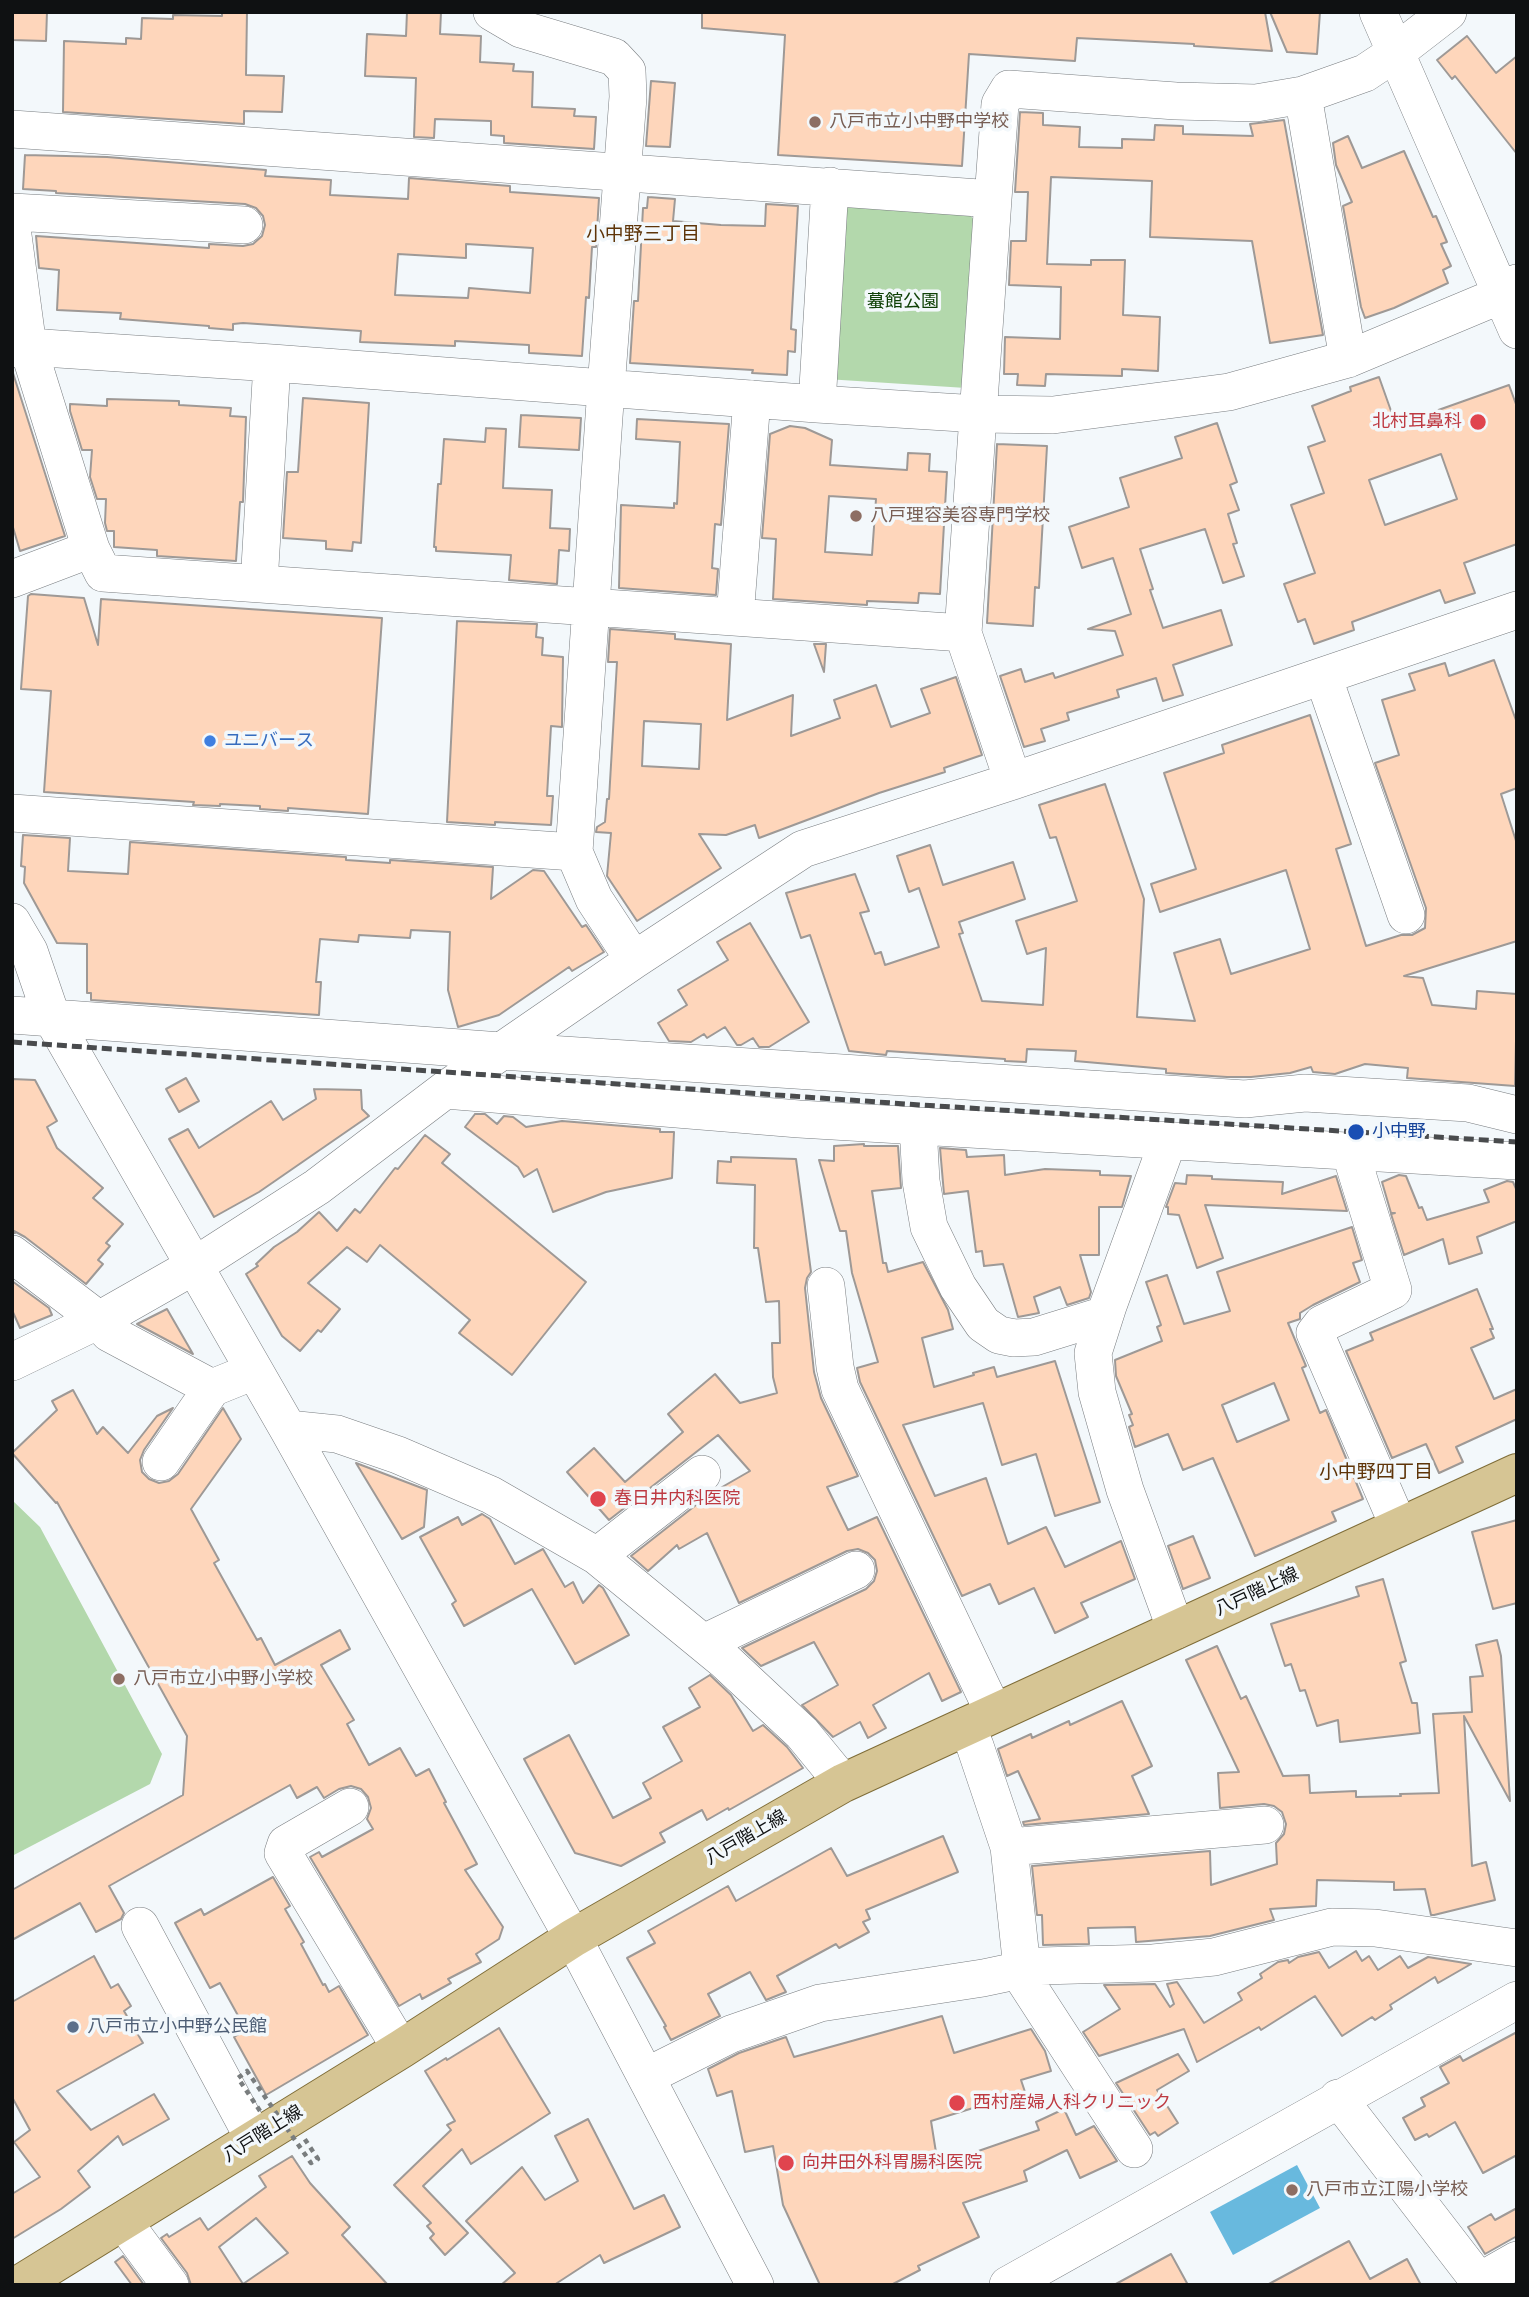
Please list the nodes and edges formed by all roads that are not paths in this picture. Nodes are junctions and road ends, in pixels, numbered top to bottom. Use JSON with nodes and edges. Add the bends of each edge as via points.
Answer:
{"nodes":[{"id":1,"x":492,"y":12,"type":"edge"},
{"id":2,"x":1378,"y":12,"type":"edge"},
{"id":3,"x":1448,"y":12,"type":"edge"},
{"id":4,"x":1395,"y":53,"type":"junction"},
{"id":5,"x":1303,"y":95,"type":"junction"},
{"id":6,"x":12,"y":129,"type":"edge"},
{"id":7,"x":622,"y":173,"type":"junction"},
{"id":8,"x":831,"y":186,"type":"junction"},
{"id":9,"x":993,"y":199,"type":"junction"},
{"id":10,"x":12,"y":212,"type":"edge"},
{"id":11,"x":244,"y":225,"type":"dead end"},
{"id":12,"x":12,"y":228,"type":"edge"},
{"id":13,"x":1509,"y":289,"type":"edge"},
{"id":14,"x":1517,"y":330,"type":"edge"},
{"id":15,"x":20,"y":348,"type":"edge"},
{"id":16,"x":1348,"y":359,"type":"junction"},
{"id":17,"x":272,"y":363,"type":"junction"},
{"id":18,"x":606,"y":388,"type":"junction"},
{"id":19,"x":752,"y":399,"type":"junction"},
{"id":20,"x":817,"y":404,"type":"junction"},
{"id":21,"x":978,"y":414,"type":"junction"},
{"id":22,"x":90,"y":549,"type":"junction"},
{"id":23,"x":12,"y":579,"type":"edge"},
{"id":24,"x":259,"y":584,"type":"junction"},
{"id":25,"x":591,"y":607,"type":"junction"},
{"id":26,"x":1517,"y":610,"type":"edge"},
{"id":27,"x":735,"y":617,"type":"junction"},
{"id":28,"x":962,"y":633,"type":"junction"},
{"id":29,"x":1323,"y":676,"type":"junction"},
{"id":30,"x":1013,"y":781,"type":"junction"},
{"id":31,"x":12,"y":813,"type":"edge"},
{"id":32,"x":574,"y":852,"type":"junction"},
{"id":33,"x":1406,"y":915,"type":"dead end"},
{"id":34,"x":12,"y":922,"type":"edge"},
{"id":35,"x":635,"y":960,"type":"junction"},
{"id":36,"x":12,"y":981,"type":"edge"},
{"id":37,"x":12,"y":1015,"type":"edge"},
{"id":38,"x":52,"y":1018,"type":"junction"},
{"id":39,"x":501,"y":1051,"type":"junction"},
{"id":40,"x":445,"y":1090,"type":"junction"},
{"id":41,"x":1517,"y":1115,"type":"edge"},
{"id":42,"x":918,"y":1126,"type":"junction"},
{"id":43,"x":1168,"y":1141,"type":"junction"},
{"id":44,"x":1350,"y":1151,"type":"junction"},
{"id":45,"x":1517,"y":1161,"type":"edge"},
{"id":46,"x":12,"y":1254,"type":"edge"},
{"id":47,"x":194,"y":1266,"type":"junction"},
{"id":48,"x":826,"y":1286,"type":"dead end"},
{"id":49,"x":1105,"y":1315,"type":"junction"},
{"id":50,"x":99,"y":1320,"type":"junction"},
{"id":51,"x":12,"y":1362,"type":"edge"},
{"id":52,"x":254,"y":1371,"type":"junction"},
{"id":53,"x":212,"y":1388,"type":"junction"},
{"id":54,"x":288,"y":1429,"type":"junction"},
{"id":55,"x":161,"y":1462,"type":"dead end"},
{"id":56,"x":1517,"y":1473,"type":"edge"},
{"id":57,"x":702,"y":1474,"type":"dead end"},
{"id":58,"x":1399,"y":1527,"type":"junction"},
{"id":59,"x":597,"y":1556,"type":"junction"},
{"id":60,"x":856,"y":1570,"type":"dead end"},
{"id":61,"x":1176,"y":1630,"type":"junction"},
{"id":62,"x":704,"y":1643,"type":"junction"},
{"id":63,"x":980,"y":1720,"type":"junction"},
{"id":64,"x":843,"y":1783,"type":"junction"},
{"id":65,"x":350,"y":1807,"type":"dead end"},
{"id":66,"x":1265,"y":1825,"type":"dead end"},
{"id":67,"x":1009,"y":1847,"type":"junction"},
{"id":68,"x":140,"y":1926,"type":"dead end"},
{"id":69,"x":573,"y":1938,"type":"junction"},
{"id":70,"x":1517,"y":1948,"type":"edge"},
{"id":71,"x":1022,"y":1970,"type":"junction"},
{"id":72,"x":1517,"y":2000,"type":"edge"},
{"id":73,"x":401,"y":2049,"type":"junction"},
{"id":74,"x":647,"y":2076,"type":"junction"},
{"id":75,"x":1338,"y":2098,"type":"junction"},
{"id":76,"x":257,"y":2125,"type":"junction"},
{"id":77,"x":1134,"y":2149,"type":"dead end"},
{"id":78,"x":123,"y":2221,"type":"junction"},
{"id":79,"x":1517,"y":2260,"type":"edge"},
{"id":80,"x":1481,"y":2283,"type":"edge"},
{"id":81,"x":19,"y":2285,"type":"edge"},
{"id":82,"x":170,"y":2285,"type":"edge"},
{"id":83,"x":755,"y":2285,"type":"edge"},
{"id":84,"x":1008,"y":2285,"type":"edge"}],
"edges":[{"from":1,"to":7,"type":"street","via":[[521,29],[614,57],[626,71]]},
{"from":2,"to":4,"type":"street"},
{"from":3,"to":4,"type":"street"},
{"from":4,"to":5,"type":"street","via":[[1365,73]]},
{"from":4,"to":13,"type":"street"},
{"from":5,"to":9,"type":"street","via":[[1256,103],[1189,102],[1009,89],[1000,104]]},
{"from":5,"to":16,"type":"street"},
{"from":6,"to":7,"type":"street"},
{"from":7,"to":8,"type":"street"},
{"from":7,"to":18,"type":"street"},
{"from":8,"to":9,"type":"street"},
{"from":8,"to":20,"type":"street"},
{"from":9,"to":21,"type":"street"},
{"from":10,"to":11,"type":"street"},
{"from":12,"to":15,"type":"street"},
{"from":13,"to":14,"type":"street"},
{"from":13,"to":16,"type":"street"},
{"from":15,"to":17,"type":"street"},
{"from":15,"to":22,"type":"street"},
{"from":16,"to":21,"type":"street","via":[[1229,392],[1053,415]]},
{"from":17,"to":18,"type":"street"},
{"from":17,"to":24,"type":"street"},
{"from":18,"to":19,"type":"street"},
{"from":18,"to":25,"type":"street"},
{"from":19,"to":20,"type":"street"},
{"from":19,"to":27,"type":"street"},
{"from":20,"to":21,"type":"street"},
{"from":21,"to":28,"type":"street"},
{"from":22,"to":23,"type":"street"},
{"from":22,"to":24,"type":"street","via":[[103,573]]},
{"from":24,"to":25,"type":"street"},
{"from":25,"to":27,"type":"street"},
{"from":25,"to":32,"type":"street"},
{"from":26,"to":29,"type":"street"},
{"from":27,"to":28,"type":"street"},
{"from":28,"to":30,"type":"street"},
{"from":29,"to":30,"type":"street"},
{"from":29,"to":33,"type":"street"},
{"from":30,"to":35,"type":"street","via":[[803,849]]},
{"from":31,"to":32,"type":"street"},
{"from":32,"to":35,"type":"street","via":[[594,899]]},
{"from":34,"to":38,"type":"street","via":[[29,951]]},
{"from":35,"to":39,"type":"street"},
{"from":36,"to":38,"type":"street"},
{"from":37,"to":38,"type":"street"},
{"from":38,"to":39,"type":"street"},
{"from":38,"to":47,"type":"street"},
{"from":39,"to":40,"type":"street"},
{"from":39,"to":41,"type":"street","via":[[1245,1099],[1305,1093],[1373,1097],[1468,1103]]},
{"from":40,"to":42,"type":"street"},
{"from":40,"to":47,"type":"street","via":[[317,1187]]},
{"from":42,"to":43,"type":"street"},
{"from":42,"to":49,"type":"street","via":[[929,1227],[957,1287],[983,1324],[999,1335],[1034,1337]]},
{"from":43,"to":44,"type":"street"},
{"from":43,"to":49,"type":"street"},
{"from":44,"to":45,"type":"street"},
{"from":44,"to":58,"type":"street","via":[[1393,1290],[1322,1324],[1315,1334]]},
{"from":46,"to":50,"type":"street"},
{"from":47,"to":50,"type":"street"},
{"from":47,"to":52,"type":"street"},
{"from":48,"to":63,"type":"street","via":[[840,1389]]},
{"from":49,"to":61,"type":"street","via":[[1093,1353],[1097,1392],[1125,1490]]},
{"from":50,"to":51,"type":"street"},
{"from":50,"to":53,"type":"street","via":[[109,1333]]},
{"from":52,"to":53,"type":"street"},
{"from":52,"to":54,"type":"street"},
{"from":53,"to":55,"type":"street"},
{"from":54,"to":59,"type":"street","via":[[337,1434],[398,1455],[491,1495]]},
{"from":54,"to":69,"type":"street"},
{"from":56,"to":58,"type":"main road","name":"八戸階上線"},
{"from":57,"to":59,"type":"street"},
{"from":58,"to":61,"type":"main road","name":"八戸階上線"},
{"from":59,"to":62,"type":"street"},
{"from":60,"to":62,"type":"street"},
{"from":61,"to":63,"type":"main road","name":"八戸階上線"},
{"from":62,"to":64,"type":"street","via":[[803,1733]]},
{"from":63,"to":64,"type":"main road","name":"八戸階上線"},
{"from":63,"to":67,"type":"street","via":[[975,1746]]},
{"from":64,"to":69,"type":"main road","name":"八戸階上線"},
{"from":65,"to":73,"type":"street","via":[[286,1844],[283,1853]]},
{"from":66,"to":67,"type":"street"},
{"from":67,"to":71,"type":"street"},
{"from":68,"to":76,"type":"street"},
{"from":69,"to":73,"type":"main road","name":"八戸階上線"},
{"from":69,"to":74,"type":"street"},
{"from":70,"to":71,"type":"street","via":[[1375,1928],[1332,1927],[1214,1957]]},
{"from":71,"to":74,"type":"street","via":[[820,2003],[731,2034]]},
{"from":71,"to":77,"type":"street"},
{"from":72,"to":75,"type":"street"},
{"from":73,"to":76,"type":"main road","name":"八戸階上線"},
{"from":74,"to":83,"type":"street"},
{"from":75,"to":80,"type":"street"},
{"from":75,"to":84,"type":"street"},
{"from":76,"to":78,"type":"main road","name":"八戸階上線"},
{"from":78,"to":81,"type":"main road","name":"八戸階上線"},
{"from":78,"to":82,"type":"street"},
{"from":79,"to":80,"type":"street"}]}
